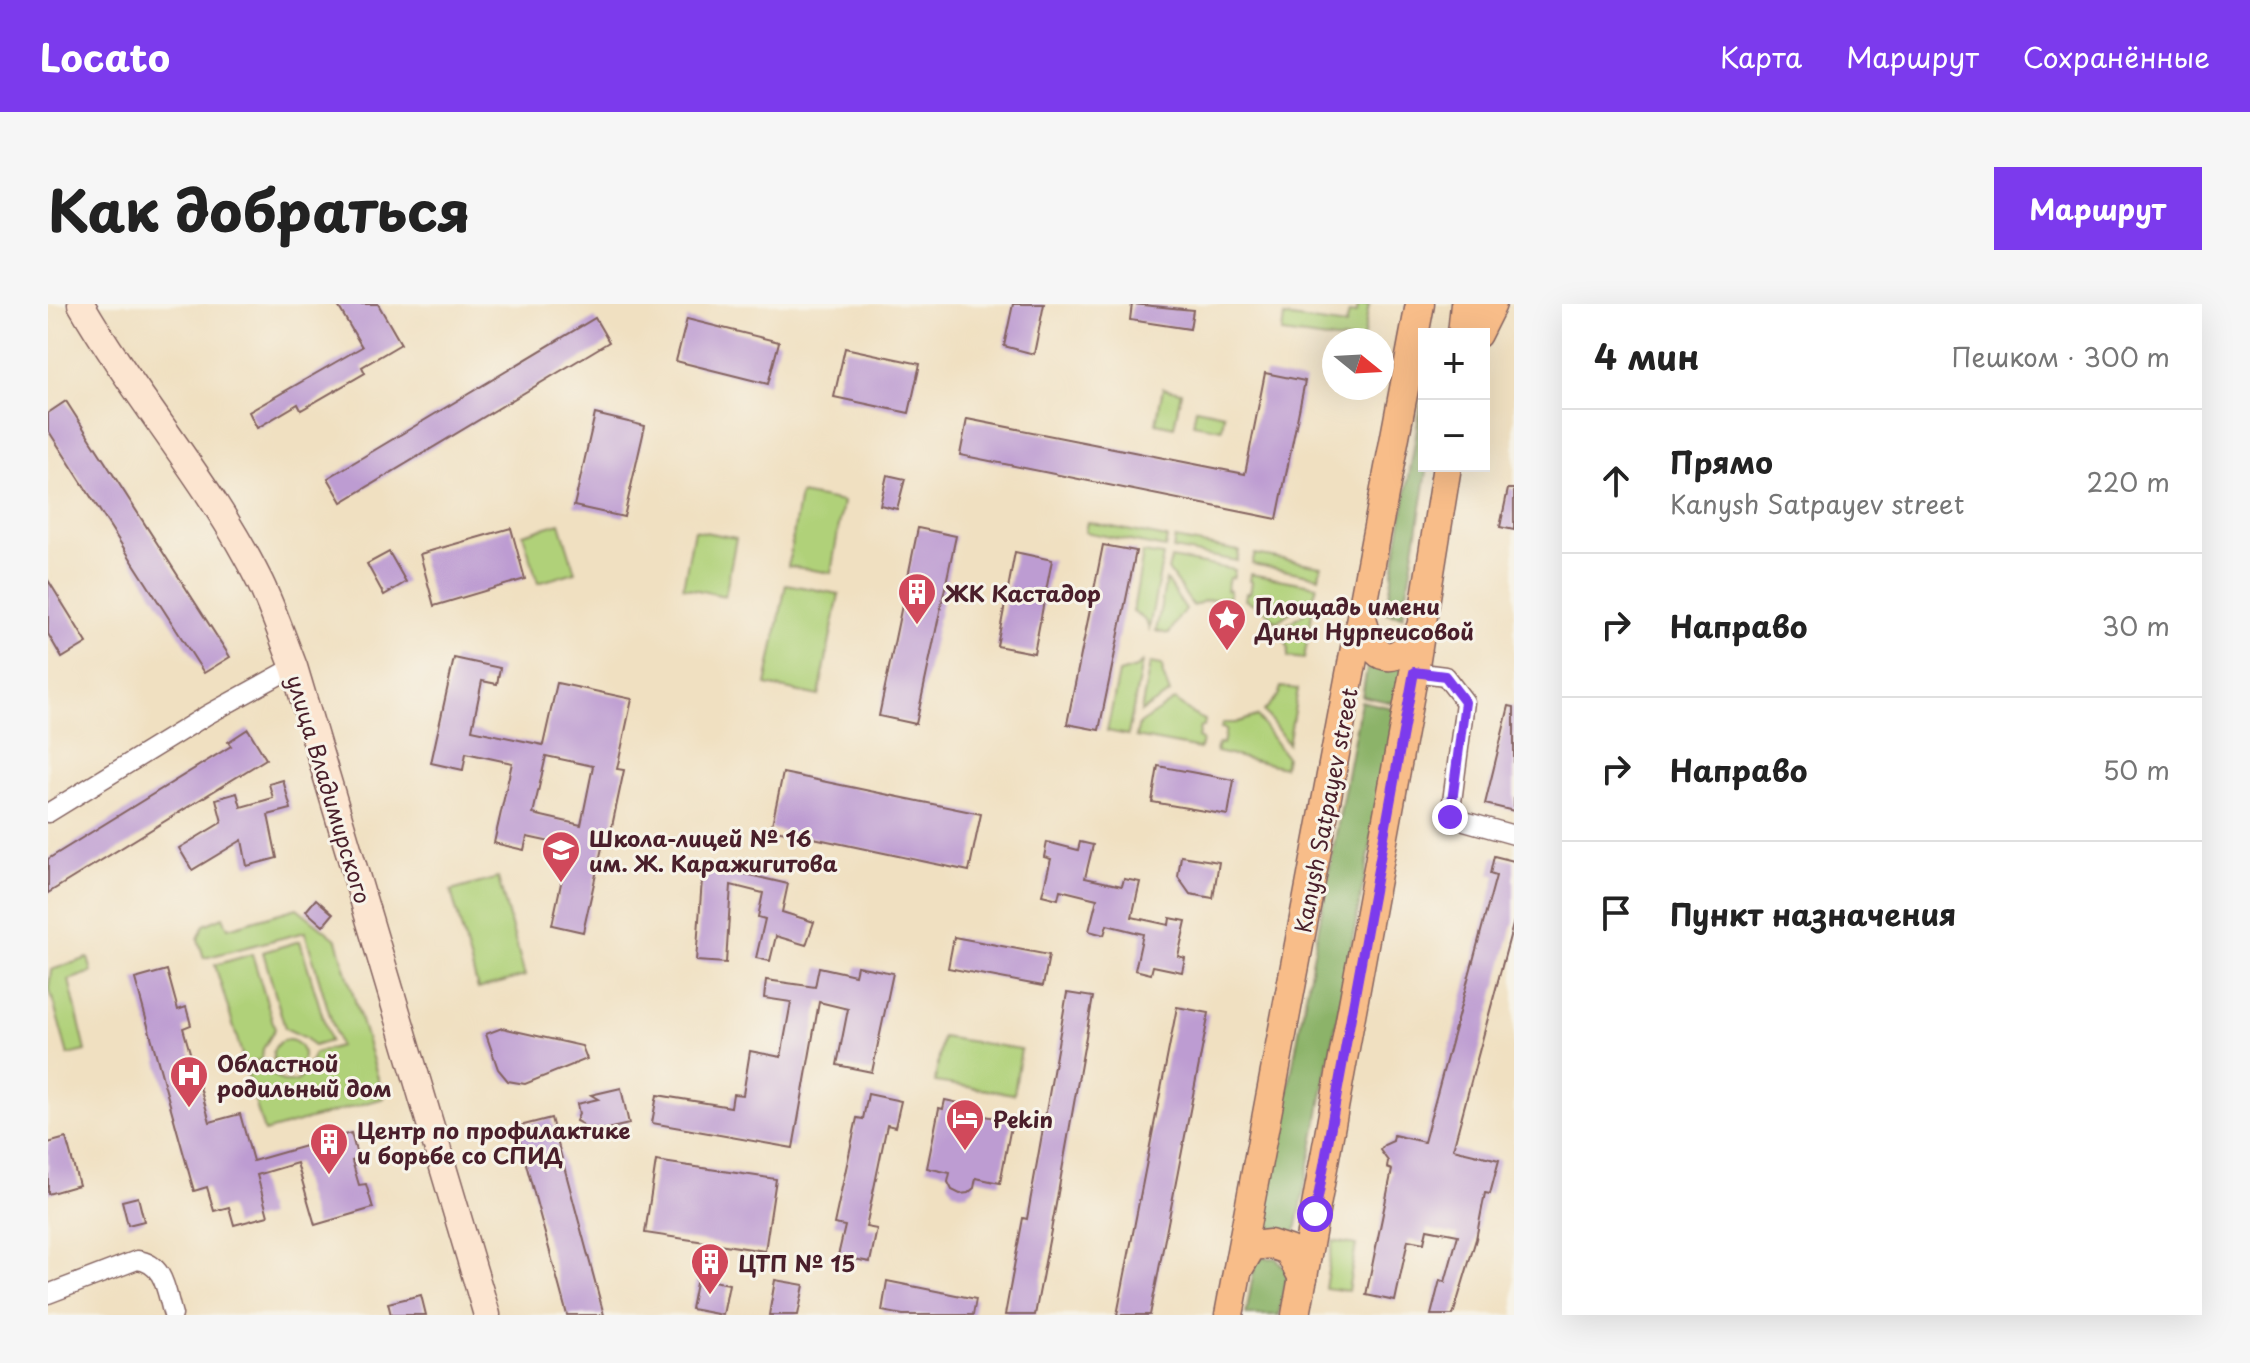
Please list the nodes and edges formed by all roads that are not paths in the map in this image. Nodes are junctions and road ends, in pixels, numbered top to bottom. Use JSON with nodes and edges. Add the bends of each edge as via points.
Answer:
{"nodes":[{"id":1,"x":81,"y":304,"type":"edge"},
{"id":2,"x":1420,"y":304,"type":"edge"},
{"id":3,"x":1492,"y":304,"type":"edge"},
{"id":4,"x":1465,"y":318,"type":"edge"},
{"id":5,"x":1446,"y":472,"type":"edge"},
{"id":6,"x":1362,"y":616,"type":"junction"},
{"id":7,"x":1421,"y":628,"type":"junction"},
{"id":8,"x":294,"y":667,"type":"junction"},
{"id":9,"x":1414,"y":672,"type":"junction"},
{"id":10,"x":48,"y":813,"type":"edge"},
{"id":11,"x":1514,"y":835,"type":"edge"},
{"id":12,"x":1238,"y":1271,"type":"junction"},
{"id":13,"x":1303,"y":1278,"type":"junction"},
{"id":14,"x":48,"y":1294,"type":"edge"},
{"id":15,"x":173,"y":1315,"type":"edge"},
{"id":16,"x":487,"y":1315,"type":"edge"},
{"id":17,"x":1229,"y":1315,"type":"edge"},
{"id":18,"x":1296,"y":1315,"type":"edge"}],
"edges":[{"from":1,"to":8,"type":"street","name":"улица Владимирского","via":[[253,569]]},
{"from":2,"to":6,"type":"main road","name":"Kanysh Satpayev street"},
{"from":3,"to":4,"type":"main road"},
{"from":5,"to":7,"type":"main road"},
{"from":6,"to":7,"type":"main road","via":[[1366,638],[1385,655],[1400,655],[1410,648]]},
{"from":6,"to":12,"type":"main road","name":"Kanysh Satpayev street"},
{"from":7,"to":9,"type":"main road"},
{"from":8,"to":10,"type":"street"},
{"from":8,"to":16,"type":"street","name":"улица Владимирского"},
{"from":9,"to":11,"type":"street","via":[[1445,676],[1465,702],[1450,817]]},
{"from":9,"to":13,"type":"main road"},
{"from":12,"to":13,"type":"main road","via":[[1252,1246],[1270,1244],[1288,1250]]},
{"from":12,"to":17,"type":"main road","name":"Kanysh Satpayev street"},
{"from":13,"to":18,"type":"main road"},
{"from":14,"to":15,"type":"street","via":[[137,1260],[149,1261],[159,1270]]}]}
